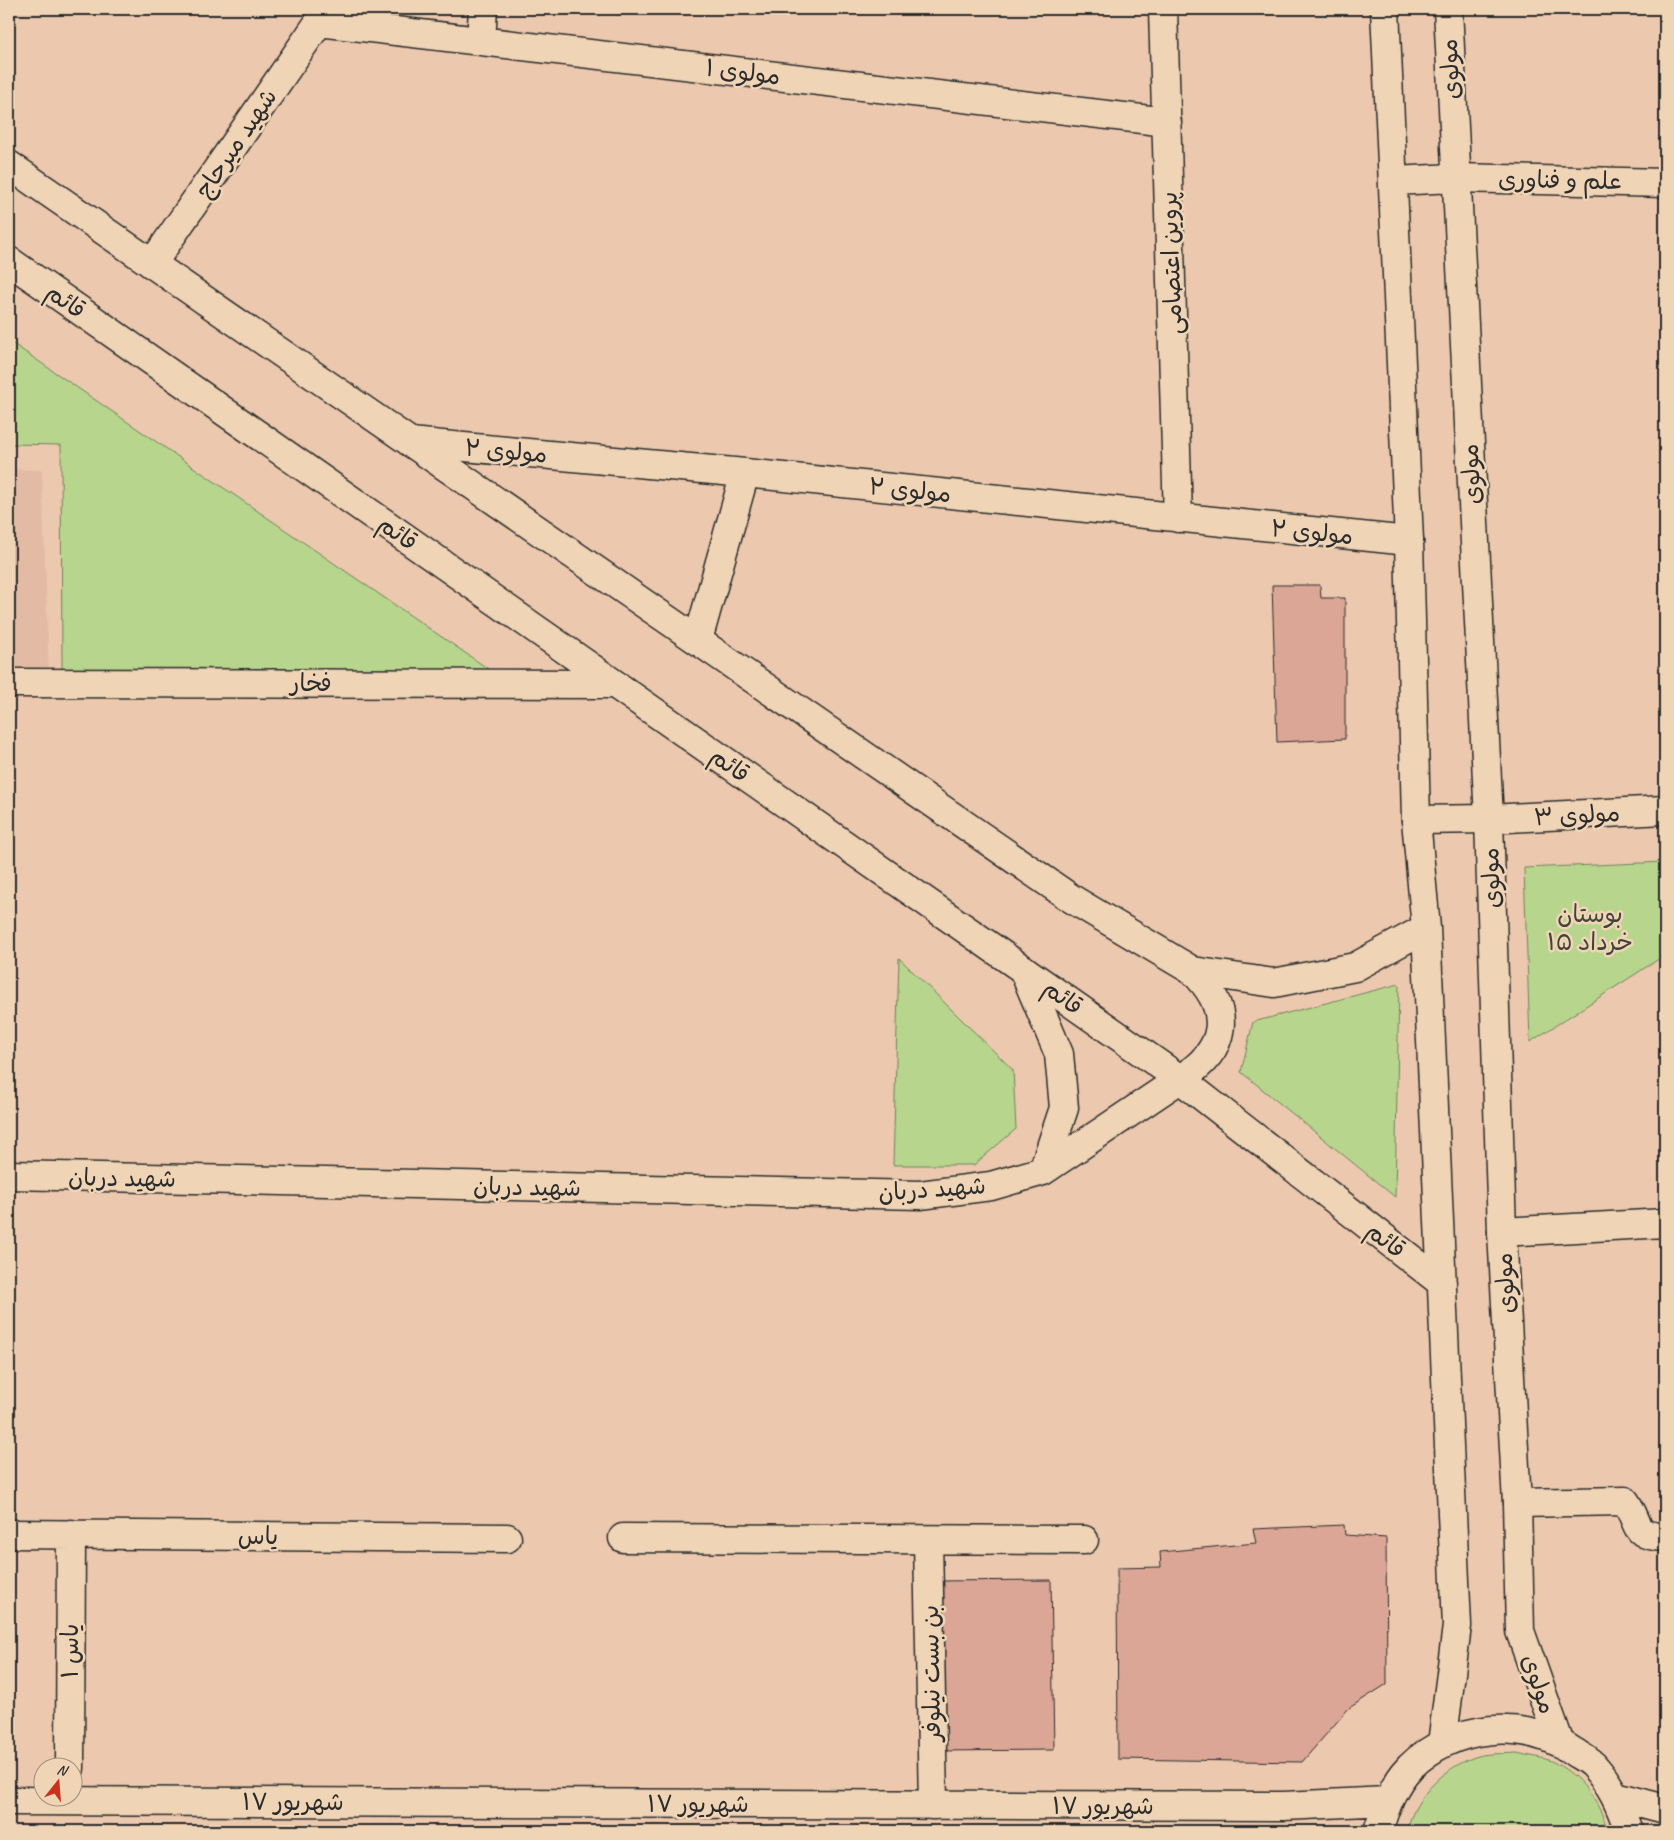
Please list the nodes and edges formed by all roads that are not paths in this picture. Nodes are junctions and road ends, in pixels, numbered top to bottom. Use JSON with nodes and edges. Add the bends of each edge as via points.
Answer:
{"nodes":[{"id":1,"x":483,"y":9,"type":"edge"},
{"id":2,"x":1163,"y":9,"type":"edge"},
{"id":3,"x":1385,"y":9,"type":"edge"},
{"id":4,"x":1448,"y":9,"type":"edge"},
{"id":5,"x":319,"y":22,"type":"joint"},
{"id":6,"x":481,"y":41,"type":"junction"},
{"id":7,"x":1167,"y":122,"type":"junction"},
{"id":8,"x":9,"y":165,"type":"edge"},
{"id":9,"x":1455,"y":178,"type":"junction"},
{"id":10,"x":1393,"y":181,"type":"junction"},
{"id":11,"x":1665,"y":183,"type":"edge"},
{"id":12,"x":9,"y":261,"type":"edge"},
{"id":13,"x":152,"y":264,"type":"junction"},
{"id":14,"x":410,"y":442,"type":"junction"},
{"id":15,"x":745,"y":473,"type":"junction"},
{"id":16,"x":1178,"y":518,"type":"junction"},
{"id":17,"x":1409,"y":542,"type":"junction"},
{"id":18,"x":698,"y":640,"type":"junction"},
{"id":19,"x":9,"y":683,"type":"edge"},
{"id":20,"x":613,"y":684,"type":"junction"},
{"id":21,"x":1665,"y":810,"type":"edge"},
{"id":22,"x":1489,"y":819,"type":"junction"},
{"id":23,"x":1416,"y":820,"type":"junction"},
{"id":24,"x":1426,"y":928,"type":"junction"},
{"id":25,"x":1023,"y":968,"type":"junction"},
{"id":26,"x":1193,"y":971,"type":"junction"},
{"id":27,"x":1180,"y":1079,"type":"junction"},
{"id":28,"x":1043,"y":1171,"type":"junction"},
{"id":29,"x":9,"y":1175,"type":"edge"},
{"id":30,"x":1665,"y":1223,"type":"edge"},
{"id":31,"x":1502,"y":1232,"type":"junction"},
{"id":32,"x":1442,"y":1283,"type":"junction"},
{"id":33,"x":1517,"y":1503,"type":"junction"},
{"id":34,"x":9,"y":1534,"type":"edge"},
{"id":35,"x":71,"y":1534,"type":"junction"},
{"id":36,"x":1665,"y":1537,"type":"edge"},
{"id":37,"x":507,"y":1538,"type":"dead end"},
{"id":38,"x":623,"y":1538,"type":"dead end"},
{"id":39,"x":928,"y":1540,"type":"junction"},
{"id":40,"x":1084,"y":1540,"type":"dead end"},
{"id":41,"x":1559,"y":1741,"type":"junction"},
{"id":42,"x":1442,"y":1744,"type":"junction"},
{"id":43,"x":70,"y":1758,"type":"edge"},
{"id":44,"x":1616,"y":1796,"type":"junction"},
{"id":45,"x":82,"y":1799,"type":"edge"},
{"id":46,"x":32,"y":1800,"type":"edge"},
{"id":47,"x":9,"y":1801,"type":"edge"},
{"id":48,"x":1387,"y":1801,"type":"junction"},
{"id":49,"x":933,"y":1805,"type":"junction"},
{"id":50,"x":1665,"y":1809,"type":"edge"},
{"id":51,"x":1378,"y":1831,"type":"edge"},
{"id":52,"x":1629,"y":1831,"type":"edge"}],
"edges":[{"from":1,"to":6,"type":"main road"},
{"from":2,"to":7,"type":"main road","name":"پروین اعتصامی"},
{"from":3,"to":10,"type":"main road"},
{"from":4,"to":9,"type":"main road","name":"مولوی"},
{"from":5,"to":6,"type":"main road","name":"مولوی ۱"},
{"from":5,"to":13,"type":"main road","name":"شهید میرحاج"},
{"from":6,"to":7,"type":"main road","name":"مولوی ۱"},
{"from":7,"to":16,"type":"main road","name":"پروین اعتصامی"},
{"from":8,"to":13,"type":"main road"},
{"from":9,"to":10,"type":"main road","name":"علم و فناوری"},
{"from":9,"to":11,"type":"main road","name":"علم و فناوری"},
{"from":9,"to":22,"type":"main road","name":"مولوی"},
{"from":10,"to":17,"type":"main road"},
{"from":12,"to":20,"type":"main road","name":"قائم"},
{"from":13,"to":14,"type":"main road"},
{"from":14,"to":15,"type":"main road","name":"مولوی ۲"},
{"from":14,"to":18,"type":"main road"},
{"from":15,"to":16,"type":"main road","name":"مولوی ۲"},
{"from":15,"to":18,"type":"main road"},
{"from":16,"to":17,"type":"main road","name":"مولوی ۲"},
{"from":17,"to":23,"type":"main road"},
{"from":18,"to":26,"type":"main road","via":[[1072,899]]},
{"from":19,"to":20,"type":"main road","name":"فخار"},
{"from":20,"to":25,"type":"main road","name":"قائم"},
{"from":21,"to":22,"type":"main road","name":"مولوی ۳"},
{"from":22,"to":23,"type":"main road","name":"مولوی ۳"},
{"from":22,"to":31,"type":"main road","name":"مولوی"},
{"from":23,"to":24,"type":"main road"},
{"from":24,"to":26,"type":"main road","via":[[1355,967],[1274,983]]},
{"from":24,"to":32,"type":"main road"},
{"from":25,"to":27,"type":"main road","name":"قائم"},
{"from":25,"to":28,"type":"main road","via":[[1060,1063],[1064,1108]]},
{"from":26,"to":27,"type":"main road","name":"شهید دربان","via":[[1209,986],[1218,1007],[1220,1029],[1213,1050],[1199,1067]]},
{"from":27,"to":28,"type":"main road","name":"شهید دربان"},
{"from":27,"to":32,"type":"main road","name":"قائم"},
{"from":28,"to":29,"type":"main road","name":"شهید دربان","via":[[991,1186],[920,1195]]},
{"from":30,"to":31,"type":"main road"},
{"from":31,"to":33,"type":"main road","name":"مولوی"},
{"from":32,"to":42,"type":"main road","via":[[1457,1626]]},
{"from":33,"to":36,"type":"main road","via":[[1625,1501],[1646,1536]]},
{"from":33,"to":41,"type":"main road","name":"مولوی","via":[[1520,1631]]},
{"from":34,"to":35,"type":"main road","name":"یاس"},
{"from":35,"to":37,"type":"main road","name":"یاس"},
{"from":35,"to":43,"type":"main road","name":"یاس ۱"},
{"from":38,"to":39,"type":"main road"},
{"from":39,"to":40,"type":"main road"},
{"from":39,"to":49,"type":"main road","name":"بن بست نیلوفر"},
{"from":41,"to":42,"type":"main road","via":[[1520,1729],[1480,1730]]},
{"from":41,"to":44,"type":"main road","via":[[1592,1764]]},
{"from":42,"to":48,"type":"main road","via":[[1410,1768]]},
{"from":44,"to":50,"type":"main road"},
{"from":44,"to":52,"type":"main road"},
{"from":45,"to":49,"type":"main road","name":"۱۷ شهریور"},
{"from":46,"to":47,"type":"main road","name":"۱۷ شهریور"},
{"from":48,"to":49,"type":"main road","name":"۱۷ شهریور","via":[[1284,1806]]},
{"from":48,"to":51,"type":"main road"}]}
